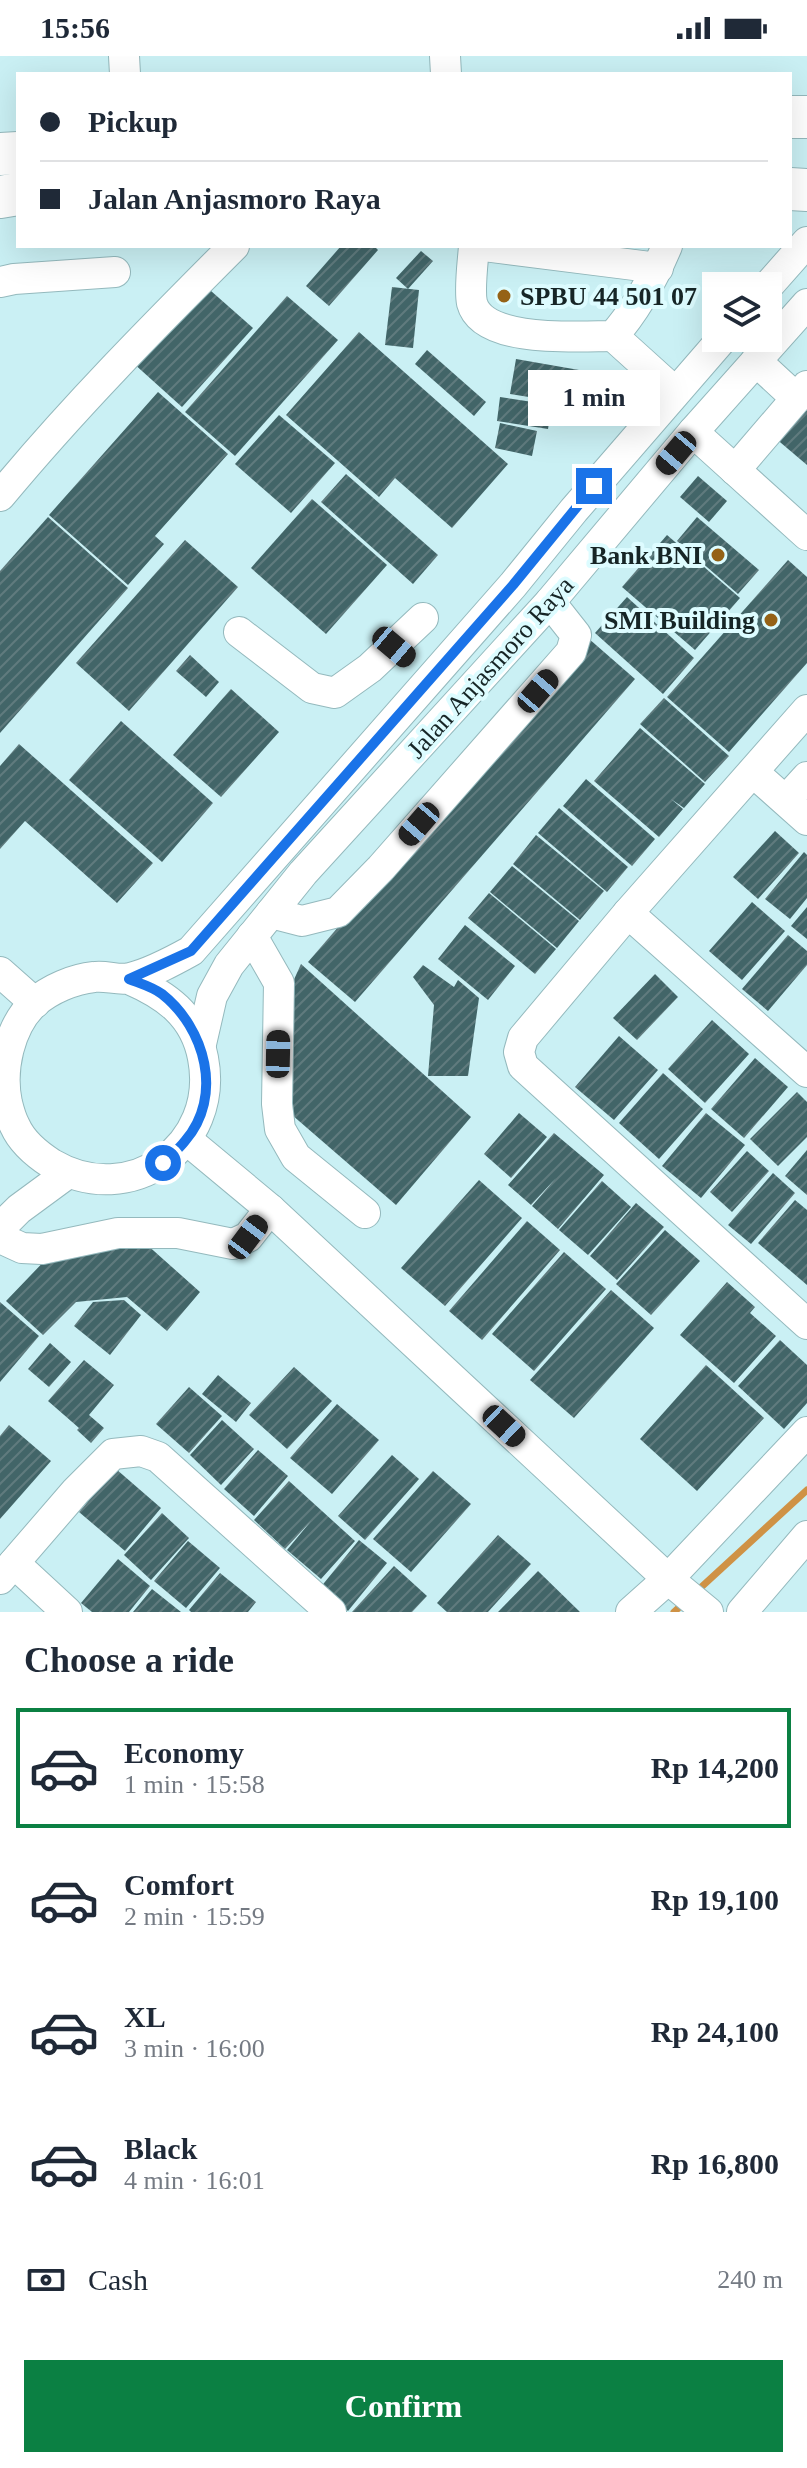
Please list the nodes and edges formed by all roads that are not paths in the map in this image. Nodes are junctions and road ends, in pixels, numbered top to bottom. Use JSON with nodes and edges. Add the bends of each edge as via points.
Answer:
{"nodes":[{"id":1,"x":807,"y":242,"type":"edge"},
{"id":2,"x":232,"y":248,"type":"edge"},
{"id":3,"x":474,"y":248,"type":"edge"},
{"id":4,"x":516,"y":248,"type":"edge"},
{"id":5,"x":662,"y":257,"type":"edge"},
{"id":6,"x":115,"y":272,"type":"dead end"},
{"id":7,"x":780,"y":272,"type":"edge"},
{"id":8,"x":0,"y":282,"type":"edge"},
{"id":9,"x":807,"y":304,"type":"edge"},
{"id":10,"x":613,"y":336,"type":"junction"},
{"id":11,"x":711,"y":352,"type":"edge"},
{"id":12,"x":756,"y":361,"type":"junction"},
{"id":13,"x":675,"y":392,"type":"junction"},
{"id":14,"x":802,"y":392,"type":"edge"},
{"id":15,"x":693,"y":432,"type":"junction"},
{"id":16,"x":735,"y":470,"type":"junction"},
{"id":17,"x":0,"y":496,"type":"edge"},
{"id":18,"x":574,"y":510,"type":"junction"},
{"id":19,"x":607,"y":535,"type":"junction"},
{"id":20,"x":807,"y":535,"type":"edge"},
{"id":21,"x":550,"y":602,"type":"junction"},
{"id":22,"x":423,"y":618,"type":"dead end"},
{"id":23,"x":239,"y":632,"type":"dead end"},
{"id":24,"x":394,"y":647,"type":"junction"},
{"id":25,"x":431,"y":678,"type":"junction"},
{"id":26,"x":404,"y":708,"type":"junction"},
{"id":27,"x":807,"y":710,"type":"edge"},
{"id":28,"x":432,"y":732,"type":"junction"},
{"id":29,"x":476,"y":759,"type":"junction"},
{"id":30,"x":753,"y":772,"type":"junction"},
{"id":31,"x":807,"y":777,"type":"edge"},
{"id":32,"x":796,"y":810,"type":"edge"},
{"id":33,"x":271,"y":913,"type":"junction"},
{"id":34,"x":628,"y":913,"type":"junction"},
{"id":35,"x":252,"y":936,"type":"junction"},
{"id":36,"x":0,"y":972,"type":"edge"},
{"id":37,"x":129,"y":979,"type":"junction"},
{"id":38,"x":35,"y":1003,"type":"junction"},
{"id":39,"x":201,"y":1044,"type":"junction"},
{"id":40,"x":807,"y":1072,"type":"edge"},
{"id":41,"x":2,"y":1099,"type":"edge"},
{"id":42,"x":8,"y":1137,"type":"edge"},
{"id":43,"x":187,"y":1140,"type":"junction"},
{"id":44,"x":68,"y":1173,"type":"junction"},
{"id":45,"x":270,"y":1209,"type":"junction"},
{"id":46,"x":365,"y":1213,"type":"dead end"},
{"id":47,"x":0,"y":1228,"type":"edge"},
{"id":48,"x":0,"y":1238,"type":"edge"},
{"id":49,"x":807,"y":1324,"type":"edge"},
{"id":50,"x":807,"y":1432,"type":"edge"},
{"id":51,"x":807,"y":1536,"type":"edge"},
{"id":52,"x":7,"y":1571,"type":"edge"},
{"id":53,"x":673,"y":1582,"type":"junction"},
{"id":54,"x":67,"y":1612,"type":"edge"},
{"id":55,"x":331,"y":1612,"type":"edge"},
{"id":56,"x":631,"y":1612,"type":"edge"},
{"id":57,"x":708,"y":1612,"type":"edge"},
{"id":58,"x":742,"y":1612,"type":"edge"}],
"edges":[{"from":1,"to":7,"type":"street"},
{"from":2,"to":17,"type":"street","via":[[118,362]]},
{"from":3,"to":10,"type":"street","via":[[472,303],[493,327],[537,335]]},
{"from":4,"to":5,"type":"street"},
{"from":5,"to":10,"type":"street"},
{"from":6,"to":8,"type":"street"},
{"from":9,"to":12,"type":"street","name":"Jalan Anjasmoro Raya"},
{"from":10,"to":13,"type":"street"},
{"from":11,"to":13,"type":"street","name":"Jalan Anjasmoro Raya"},
{"from":12,"to":14,"type":"street"},
{"from":12,"to":15,"type":"street","name":"Jalan Anjasmoro Raya"},
{"from":13,"to":18,"type":"street","name":"Jalan Anjasmoro Raya"},
{"from":14,"to":16,"type":"street"},
{"from":15,"to":16,"type":"street"},
{"from":15,"to":19,"type":"street","name":"Jalan Anjasmoro Raya"},
{"from":16,"to":20,"type":"street"},
{"from":18,"to":19,"type":"street"},
{"from":18,"to":25,"type":"street","name":"Jalan Anjasmoro Raya"},
{"from":19,"to":21,"type":"street","name":"Jalan Anjasmoro Raya"},
{"from":21,"to":28,"type":"street","name":"Jalan Anjasmoro Raya"},
{"from":21,"to":29,"type":"street","via":[[576,635],[571,652]]},
{"from":22,"to":24,"type":"street"},
{"from":23,"to":24,"type":"street","via":[[312,688],[335,693]]},
{"from":24,"to":25,"type":"street"},
{"from":25,"to":26,"type":"street","name":"Jalan Anjasmoro Raya"},
{"from":26,"to":28,"type":"street"},
{"from":26,"to":37,"type":"street","name":"Jalan Anjasmoro Raya","via":[[191,951]]},
{"from":27,"to":30,"type":"street"},
{"from":28,"to":29,"type":"street"},
{"from":28,"to":33,"type":"street","name":"Jalan Anjasmoro Raya"},
{"from":29,"to":33,"type":"street","via":[[338,912],[302,921]]},
{"from":30,"to":32,"type":"street"},
{"from":30,"to":34,"type":"street"},
{"from":31,"to":32,"type":"street"},
{"from":33,"to":35,"type":"street","name":"Jalan Anjasmoro Raya"},
{"from":34,"to":40,"type":"street"},
{"from":34,"to":49,"type":"street","via":[[523,1038],[523,1066]]},
{"from":35,"to":39,"type":"street","name":"Jalan Anjasmoro Raya","via":[[212,996]]},
{"from":35,"to":46,"type":"street","via":[[279,983],[280,1129],[296,1157]]},
{"from":36,"to":38,"type":"street"},
{"from":37,"to":38,"type":"street","via":[[95,976],[63,985]]},
{"from":37,"to":39,"type":"street","via":[[160,992],[185,1015]]},
{"from":38,"to":41,"type":"street","via":[[10,1041],[3,1062]]},
{"from":39,"to":43,"type":"street","via":[[207,1077],[202,1110]]},
{"from":41,"to":42,"type":"street"},
{"from":42,"to":44,"type":"street"},
{"from":43,"to":44,"type":"street","via":[[163,1163],[133,1177],[100,1180]]},
{"from":43,"to":45,"type":"street"},
{"from":44,"to":47,"type":"street"},
{"from":45,"to":48,"type":"street","via":[[248,1237],[233,1244],[178,1233],[118,1233],[32,1249]]},
{"from":45,"to":53,"type":"street"},
{"from":50,"to":53,"type":"street"},
{"from":51,"to":58,"type":"street"},
{"from":52,"to":54,"type":"street"},
{"from":52,"to":55,"type":"street","via":[[113,1454],[141,1451],[158,1457]]},
{"from":53,"to":56,"type":"street"},
{"from":53,"to":57,"type":"street"}]}
